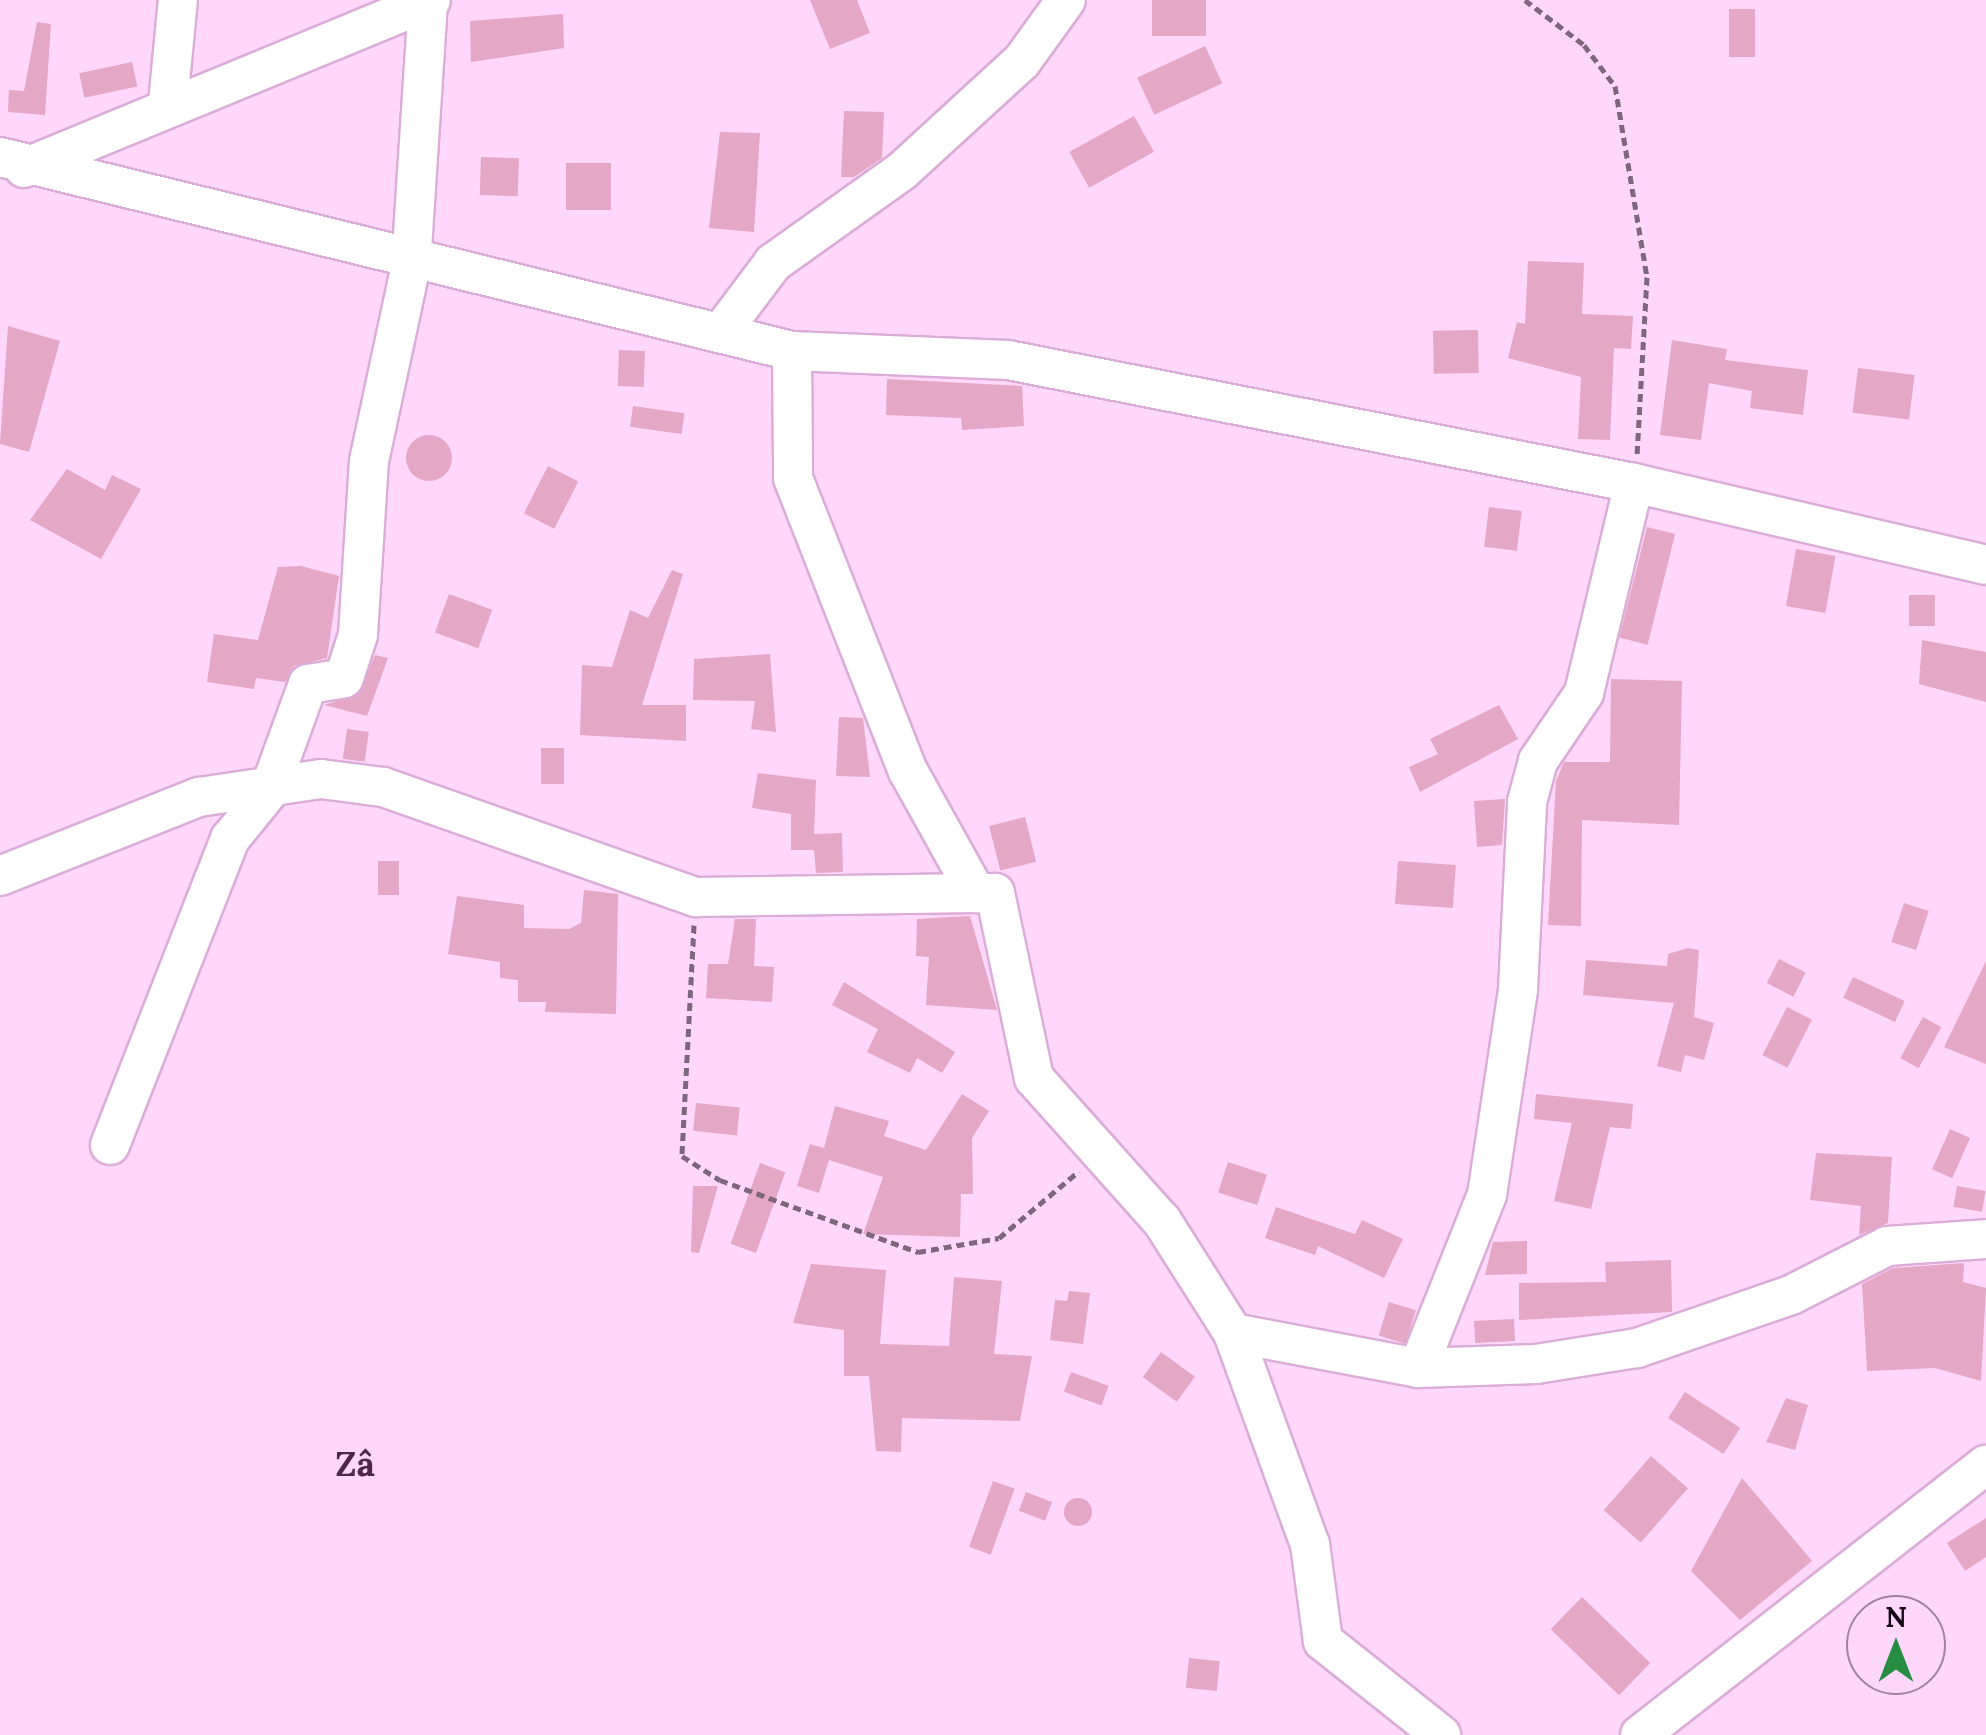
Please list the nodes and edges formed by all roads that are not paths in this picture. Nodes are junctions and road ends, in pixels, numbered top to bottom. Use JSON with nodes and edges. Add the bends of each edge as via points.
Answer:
{"nodes":[{"id":1,"x":178,"y":0,"type":"edge"},
{"id":2,"x":429,"y":0,"type":"edge"},
{"id":3,"x":1066,"y":0,"type":"edge"},
{"id":4,"x":168,"y":102,"type":"junction"},
{"id":5,"x":10,"y":168,"type":"edge"},
{"id":6,"x":411,"y":264,"type":"junction"},
{"id":7,"x":722,"y":331,"type":"junction"},
{"id":8,"x":792,"y":351,"type":"junction"},
{"id":9,"x":1634,"y":483,"type":"junction"},
{"id":10,"x":1986,"y":565,"type":"edge"},
{"id":11,"x":269,"y":791,"type":"junction"},
{"id":12,"x":0,"y":876,"type":"edge"},
{"id":13,"x":976,"y":893,"type":"junction"},
{"id":14,"x":110,"y":1146,"type":"dead end"},
{"id":15,"x":1986,"y":1239,"type":"edge"},
{"id":16,"x":1233,"y":1333,"type":"junction"},
{"id":17,"x":1418,"y":1368,"type":"junction"},
{"id":18,"x":1986,"y":1465,"type":"edge"},
{"id":19,"x":1441,"y":1735,"type":"edge"},
{"id":20,"x":1640,"y":1735,"type":"edge"}],
"edges":[{"from":1,"to":4,"type":"street"},
{"from":2,"to":4,"type":"street"},
{"from":2,"to":6,"type":"street"},
{"from":3,"to":7,"type":"street","via":[[1022,61],[902,172],[772,263]]},
{"from":4,"to":5,"type":"street"},
{"from":5,"to":6,"type":"street"},
{"from":6,"to":7,"type":"street"},
{"from":6,"to":11,"type":"street","via":[[369,461],[358,635],[344,678],[308,684]]},
{"from":7,"to":8,"type":"street"},
{"from":8,"to":9,"type":"street","via":[[1008,360]]},
{"from":8,"to":13,"type":"street","via":[[794,478],[908,771]]},
{"from":9,"to":10,"type":"street"},
{"from":9,"to":17,"type":"street","via":[[1584,693],[1538,761],[1526,802],[1518,989],[1486,1195]]},
{"from":11,"to":12,"type":"street","via":[[158,809]]},
{"from":11,"to":13,"type":"street","via":[[321,779],[382,787],[696,897]]},
{"from":11,"to":14,"type":"street","via":[[230,839]]},
{"from":13,"to":16,"type":"street","via":[[995,894],[1034,1078],[1162,1221]]},
{"from":15,"to":17,"type":"street","via":[[1887,1246],[1790,1295],[1637,1348],[1536,1364]]},
{"from":16,"to":17,"type":"street"},
{"from":16,"to":19,"type":"street","via":[[1310,1544],[1323,1641]]},
{"from":18,"to":20,"type":"street"}]}
